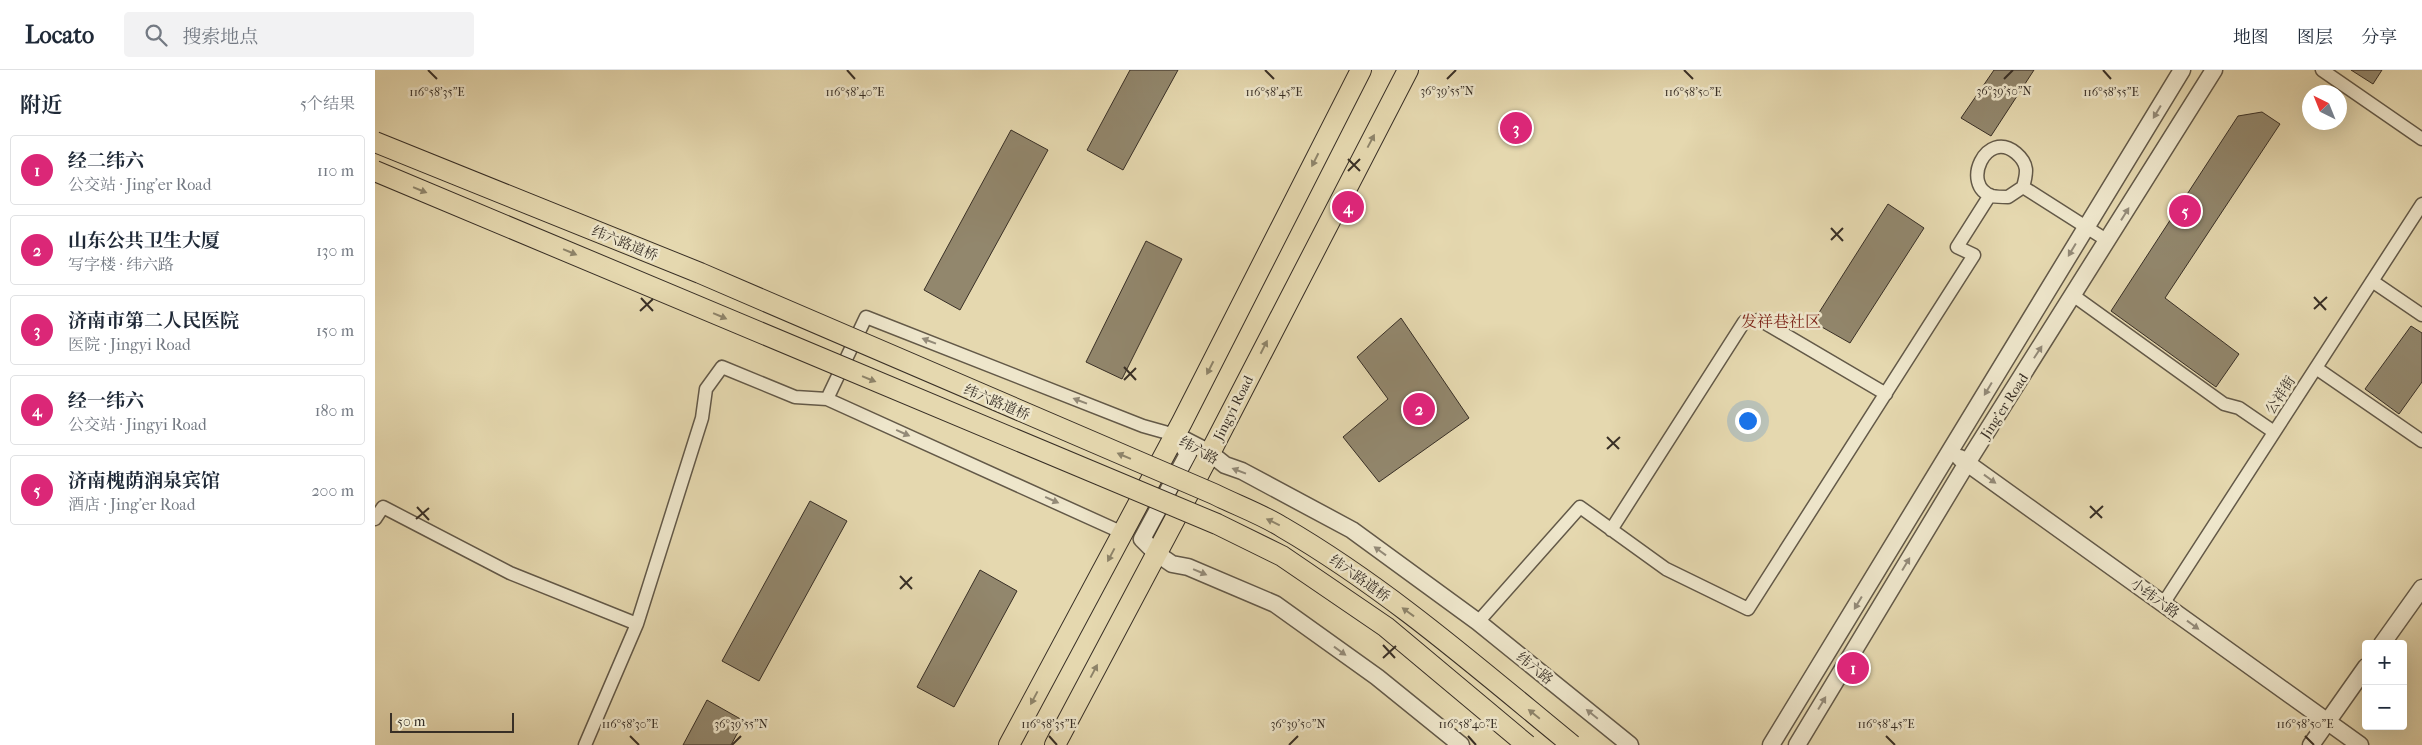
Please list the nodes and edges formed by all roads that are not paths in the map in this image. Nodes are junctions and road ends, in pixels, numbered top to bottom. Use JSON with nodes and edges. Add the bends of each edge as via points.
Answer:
{"nodes":[{"id":1,"x":1361,"y":70,"type":"edge"},
{"id":2,"x":1408,"y":70,"type":"edge"},
{"id":3,"x":2182,"y":70,"type":"edge"},
{"id":4,"x":2214,"y":70,"type":"edge"},
{"id":5,"x":2322,"y":70,"type":"edge"},
{"id":6,"x":2422,"y":139,"type":"edge"},
{"id":7,"x":375,"y":142,"type":"edge"},
{"id":8,"x":375,"y":171,"type":"edge"},
{"id":9,"x":2023,"y":187,"type":"junction"},
{"id":10,"x":1991,"y":195,"type":"junction"},
{"id":11,"x":2422,"y":204,"type":"edge"},
{"id":12,"x":2086,"y":227,"type":"junction"},
{"id":13,"x":2108,"y":241,"type":"junction"},
{"id":14,"x":2372,"y":281,"type":"junction"},
{"id":15,"x":2074,"y":296,"type":"junction"},
{"id":16,"x":2422,"y":316,"type":"edge"},
{"id":17,"x":2316,"y":368,"type":"junction"},
{"id":18,"x":1886,"y":394,"type":"junction"},
{"id":19,"x":827,"y":399,"type":"junction"},
{"id":20,"x":2274,"y":432,"type":"junction"},
{"id":21,"x":1175,"y":435,"type":"junction"},
{"id":22,"x":2422,"y":440,"type":"edge"},
{"id":23,"x":1949,"y":452,"type":"junction"},
{"id":24,"x":1210,"y":453,"type":"junction"},
{"id":25,"x":1967,"y":463,"type":"junction"},
{"id":26,"x":375,"y":519,"type":"edge"},
{"id":27,"x":1611,"y":530,"type":"junction"},
{"id":28,"x":1123,"y":533,"type":"junction"},
{"id":29,"x":1156,"y":553,"type":"junction"},
{"id":30,"x":2422,"y":588,"type":"edge"},
{"id":31,"x":2163,"y":604,"type":"junction"},
{"id":32,"x":1478,"y":622,"type":"junction"},
{"id":33,"x":637,"y":624,"type":"junction"},
{"id":34,"x":2385,"y":640,"type":"edge"},
{"id":35,"x":2362,"y":673,"type":"edge"},
{"id":36,"x":2327,"y":722,"type":"junction"},
{"id":37,"x":585,"y":745,"type":"edge"},
{"id":38,"x":1009,"y":745,"type":"edge"},
{"id":39,"x":1055,"y":745,"type":"edge"},
{"id":40,"x":1461,"y":745,"type":"edge"},
{"id":41,"x":1527,"y":745,"type":"edge"},
{"id":42,"x":1572,"y":745,"type":"edge"},
{"id":43,"x":1630,"y":745,"type":"edge"},
{"id":44,"x":1771,"y":745,"type":"edge"},
{"id":45,"x":1797,"y":745,"type":"edge"},
{"id":46,"x":2311,"y":745,"type":"edge"},
{"id":47,"x":2360,"y":745,"type":"edge"}],
"edges":[{"from":1,"to":21,"type":"main road","one_way":true},
{"from":24,"to":2,"type":"main road","name":"Jingyi Road","one_way":true},
{"from":3,"to":12,"type":"street","name":"Jing'er Road","one_way":true},
{"from":13,"to":4,"type":"street","name":"Jing'er Road","one_way":true},
{"from":5,"to":6,"type":"street"},
{"from":42,"to":7,"type":"main road","name":"纬六路道桥","one_way":true,"bridge":true,"via":[[1421,621],[1281,526],[1214,494],[701,273]]},
{"from":8,"to":41,"type":"main road","name":"纬六路道桥","one_way":true,"bridge":true,"via":[[1217,524],[1282,556],[1385,627]]},
{"from":9,"to":10,"type":"street","via":[[2008,197]]},
{"from":9,"to":10,"type":"street","via":[[2027,170],[2023,159],[2011,149],[1998,147],[1984,154],[1977,169],[1979,184]]},
{"from":9,"to":12,"type":"street"},
{"from":10,"to":18,"type":"street","via":[[1957,247],[1975,255]]},
{"from":11,"to":14,"type":"street","name":"公祥街"},
{"from":12,"to":13,"type":"street"},
{"from":12,"to":23,"type":"street","name":"Jing'er Road","one_way":true},
{"from":13,"to":15,"type":"street","name":"Jing'er Road"},
{"from":14,"to":16,"type":"street"},
{"from":14,"to":17,"type":"street","name":"公祥街"},
{"from":15,"to":20,"type":"street","via":[[2223,404],[2239,408]]},
{"from":25,"to":15,"type":"street","name":"Jing'er Road","one_way":true},
{"from":17,"to":20,"type":"street","name":"公祥街"},
{"from":17,"to":22,"type":"street"},
{"from":18,"to":27,"type":"street","via":[[1760,320],[1744,322]]},
{"from":18,"to":27,"type":"street","via":[[1748,610],[1666,569]]},
{"from":21,"to":19,"type":"street","one_way":true,"via":[[1143,426],[866,316]]},
{"from":19,"to":28,"type":"street","one_way":true},
{"from":19,"to":33,"type":"street","via":[[795,397],[722,367],[706,390],[702,418]]},
{"from":20,"to":31,"type":"street","name":"公祥街"},
{"from":21,"to":24,"type":"street","name":"纬六路"},
{"from":21,"to":28,"type":"main road"},
{"from":21,"to":29,"type":"street","name":"纬六路","via":[[1188,454],[1143,539]]},
{"from":23,"to":25,"type":"street","name":"小纬六路"},
{"from":23,"to":44,"type":"street","name":"Jing'er Road","one_way":true},
{"from":24,"to":29,"type":"main road","name":"Jingyi Road"},
{"from":32,"to":24,"type":"street","name":"纬六路","one_way":true,"via":[[1352,530],[1242,471],[1225,466]]},
{"from":25,"to":31,"type":"street","name":"小纬六路","one_way":true},
{"from":45,"to":25,"type":"street","name":"Jing'er Road","one_way":true},
{"from":26,"to":33,"type":"street","via":[[383,507],[510,573]]},
{"from":27,"to":32,"type":"street","via":[[1580,507]]},
{"from":28,"to":38,"type":"main road","one_way":true},
{"from":39,"to":29,"type":"main road","name":"Jingyi Road","one_way":true},
{"from":29,"to":40,"type":"street","one_way":true,"via":[[1172,564],[1188,566],[1275,604],[1377,677]]},
{"from":30,"to":34,"type":"street"},
{"from":31,"to":36,"type":"street","name":"小纬六路","one_way":true},
{"from":43,"to":32,"type":"street","name":"纬六路","one_way":true},
{"from":33,"to":37,"type":"street"},
{"from":35,"to":36,"type":"street"},
{"from":36,"to":46,"type":"street"},
{"from":36,"to":47,"type":"street","name":"小纬六路"}]}
